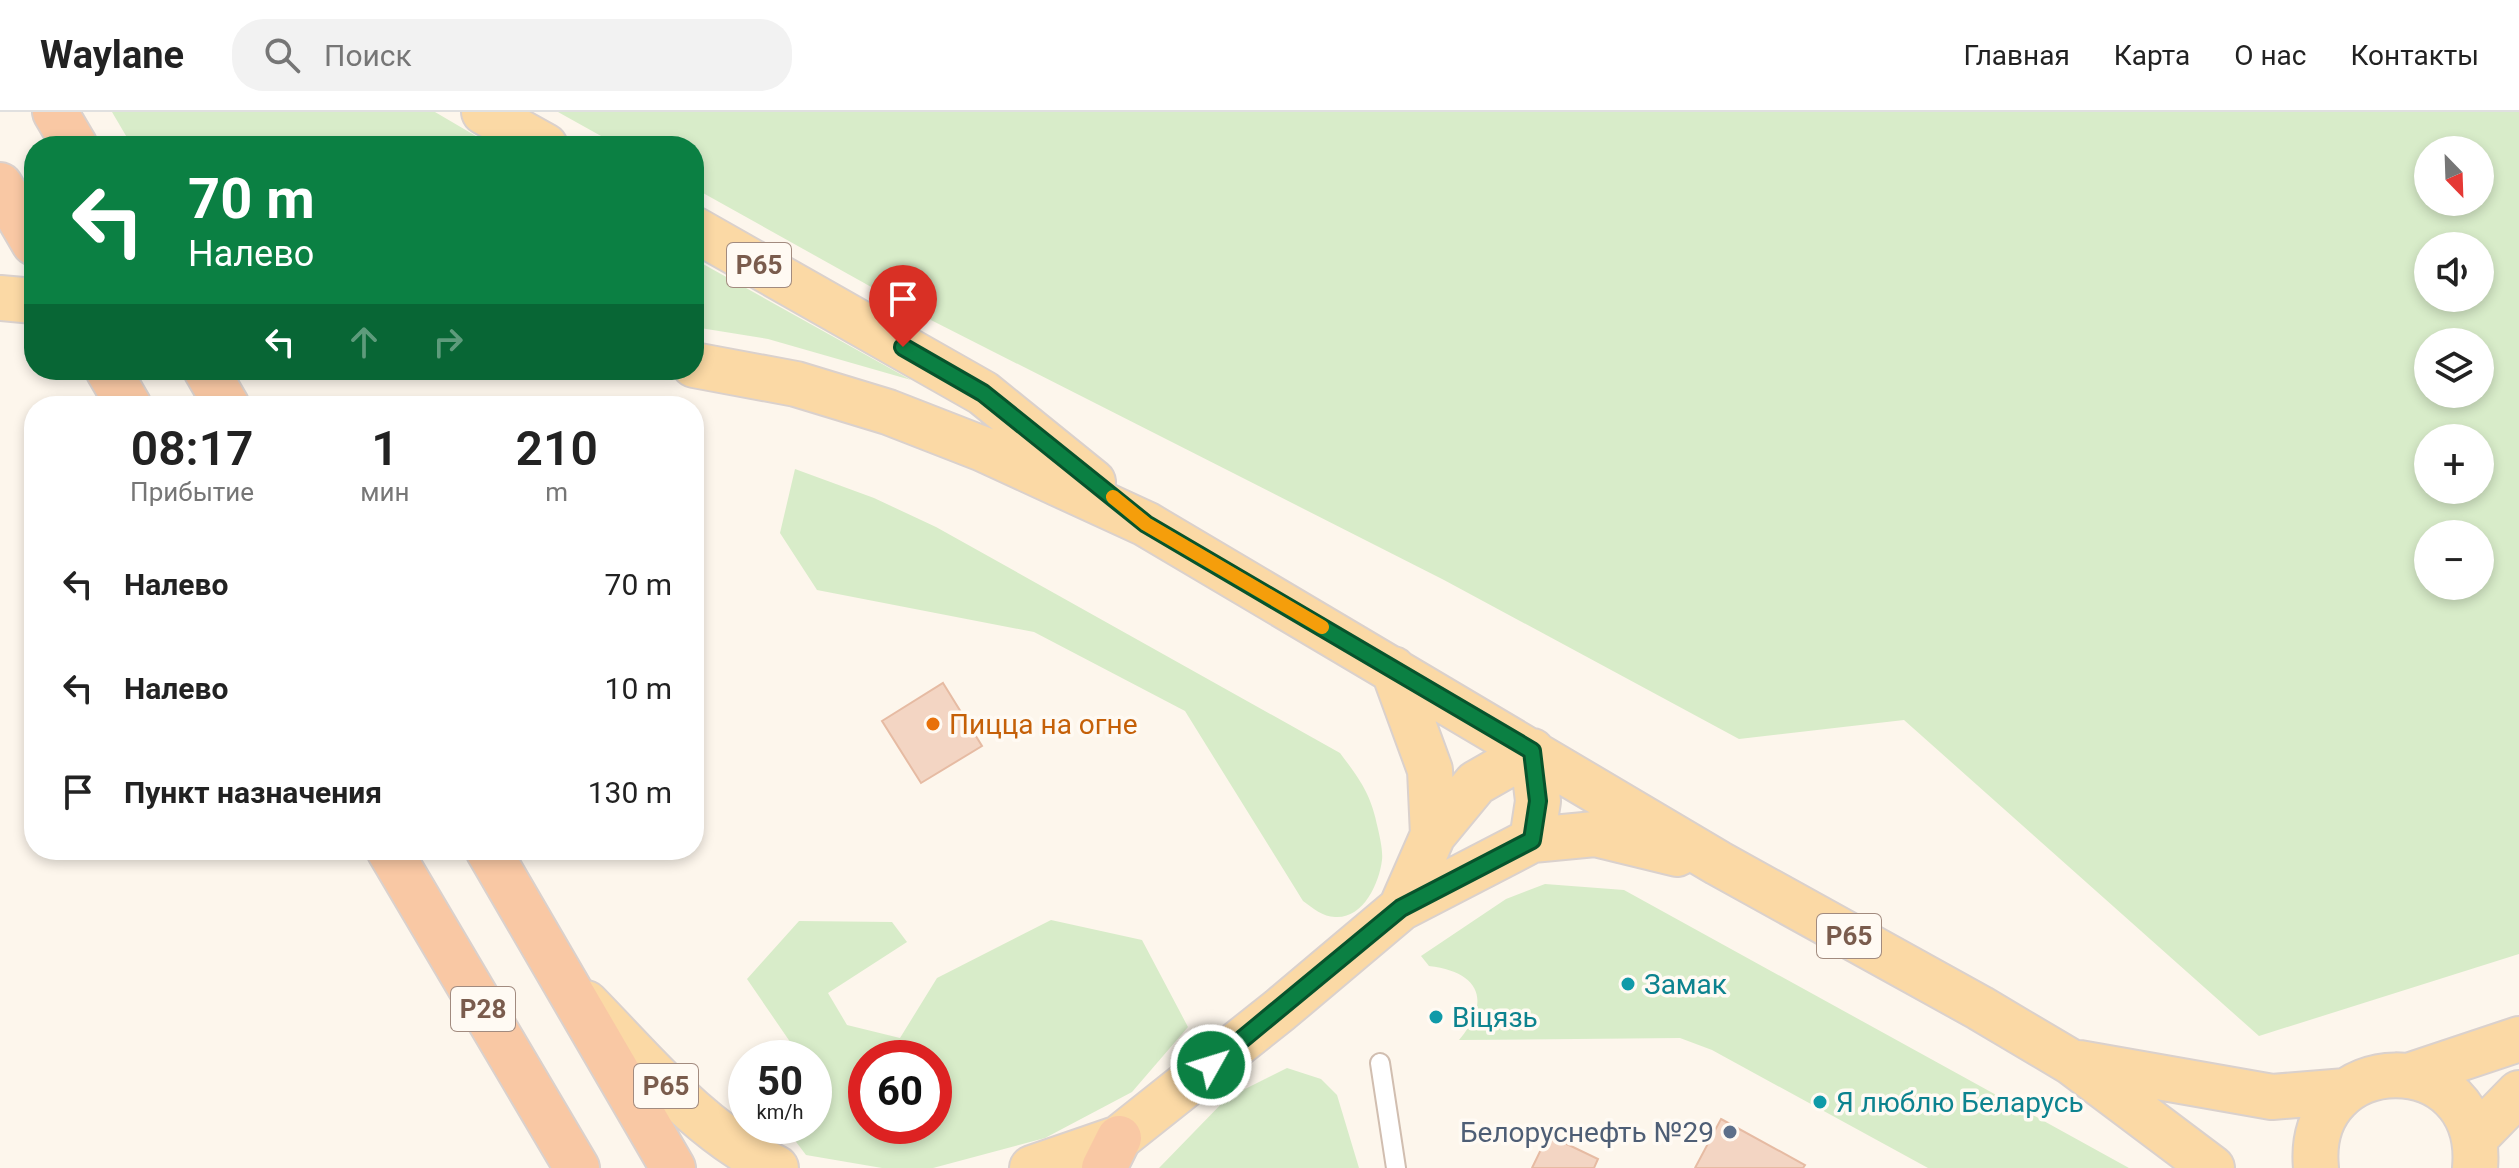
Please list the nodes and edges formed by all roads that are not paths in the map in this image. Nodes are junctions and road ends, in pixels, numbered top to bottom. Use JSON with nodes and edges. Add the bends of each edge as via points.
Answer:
{"nodes":[{"id":1,"x":55,"y":112,"type":"edge"},
{"id":2,"x":484,"y":112,"type":"edge"},
{"id":3,"x":69,"y":136,"type":"edge"},
{"id":4,"x":527,"y":136,"type":"edge"},
{"id":5,"x":0,"y":185,"type":"edge"},
{"id":6,"x":24,"y":226,"type":"edge"},
{"id":7,"x":704,"y":235,"type":"edge"},
{"id":8,"x":0,"y":298,"type":"edge"},
{"id":9,"x":24,"y":300,"type":"edge"},
{"id":10,"x":704,"y":367,"type":"edge"},
{"id":11,"x":1146,"y":524,"type":"junction"},
{"id":12,"x":1393,"y":669,"type":"junction"},
{"id":13,"x":1532,"y":751,"type":"junction"},
{"id":14,"x":1433,"y":835,"type":"junction"},
{"id":15,"x":1532,"y":840,"type":"junction"},
{"id":16,"x":395,"y":860,"type":"edge"},
{"id":17,"x":494,"y":860,"type":"edge"},
{"id":18,"x":1718,"y":863,"type":"junction"},
{"id":19,"x":1401,"y":908,"type":"junction"},
{"id":20,"x":570,"y":987,"type":"junction"},
{"id":21,"x":2519,"y":1039,"type":"edge"},
{"id":22,"x":2071,"y":1062,"type":"junction"},
{"id":23,"x":1380,"y":1063,"type":"dead end"},
{"id":24,"x":2411,"y":1075,"type":"junction"},
{"id":25,"x":2346,"y":1091,"type":"junction"},
{"id":26,"x":2519,"y":1093,"type":"edge"},
{"id":27,"x":1111,"y":1153,"type":"edge"},
{"id":28,"x":2475,"y":1153,"type":"edge"},
{"id":29,"x":577,"y":1168,"type":"edge"},
{"id":30,"x":673,"y":1168,"type":"edge"},
{"id":31,"x":776,"y":1168,"type":"edge"},
{"id":32,"x":1032,"y":1168,"type":"edge"},
{"id":33,"x":1396,"y":1168,"type":"edge"},
{"id":34,"x":2212,"y":1168,"type":"edge"},
{"id":35,"x":2316,"y":1168,"type":"edge"}],
"edges":[{"from":1,"to":3,"type":"highway"},
{"from":2,"to":4,"type":"main road"},
{"from":5,"to":6,"type":"highway"},
{"from":7,"to":11,"type":"main road","number":"Р65","via":[[983,393]]},
{"from":8,"to":9,"type":"main road"},
{"from":10,"to":11,"type":"main road","number":"Р65","via":[[796,384],[888,412]]},
{"from":11,"to":12,"type":"main road","number":"Р65"},
{"from":12,"to":13,"type":"main road","number":"Р65"},
{"from":12,"to":14,"type":"main road","via":[[1430,770]]},
{"from":13,"to":14,"type":"main road","via":[[1476,783]]},
{"from":13,"to":15,"type":"main road","via":[[1538,801]]},
{"from":13,"to":18,"type":"main road","number":"Р65"},
{"from":14,"to":19,"type":"main road"},
{"from":15,"to":18,"type":"main road","via":[[1595,834]]},
{"from":15,"to":19,"type":"main road"},
{"from":16,"to":29,"type":"highway","number":"Р28"},
{"from":17,"to":20,"type":"highway"},
{"from":18,"to":22,"type":"main road","number":"Р65"},
{"from":19,"to":27,"type":"main road"},
{"from":20,"to":30,"type":"highway"},
{"from":20,"to":31,"type":"main road","number":"Р65","via":[[699,1119]]},
{"from":21,"to":24,"type":"main road","number":"Р65"},
{"from":22,"to":25,"type":"main road","number":"Р65","via":[[2272,1097]]},
{"from":22,"to":34,"type":"main road","number":"Р65"},
{"from":23,"to":33,"type":"lane"},
{"from":24,"to":25,"type":"main road","number":"Р65","via":[[2365,1079]]},
{"from":24,"to":28,"type":"main road","number":"Р65","via":[[2452,1096],[2466,1115]]},
{"from":25,"to":35,"type":"main road","number":"Р65","via":[[2320,1125]]},
{"from":26,"to":28,"type":"main road","number":"Р65"},
{"from":27,"to":32,"type":"main road"}]}
